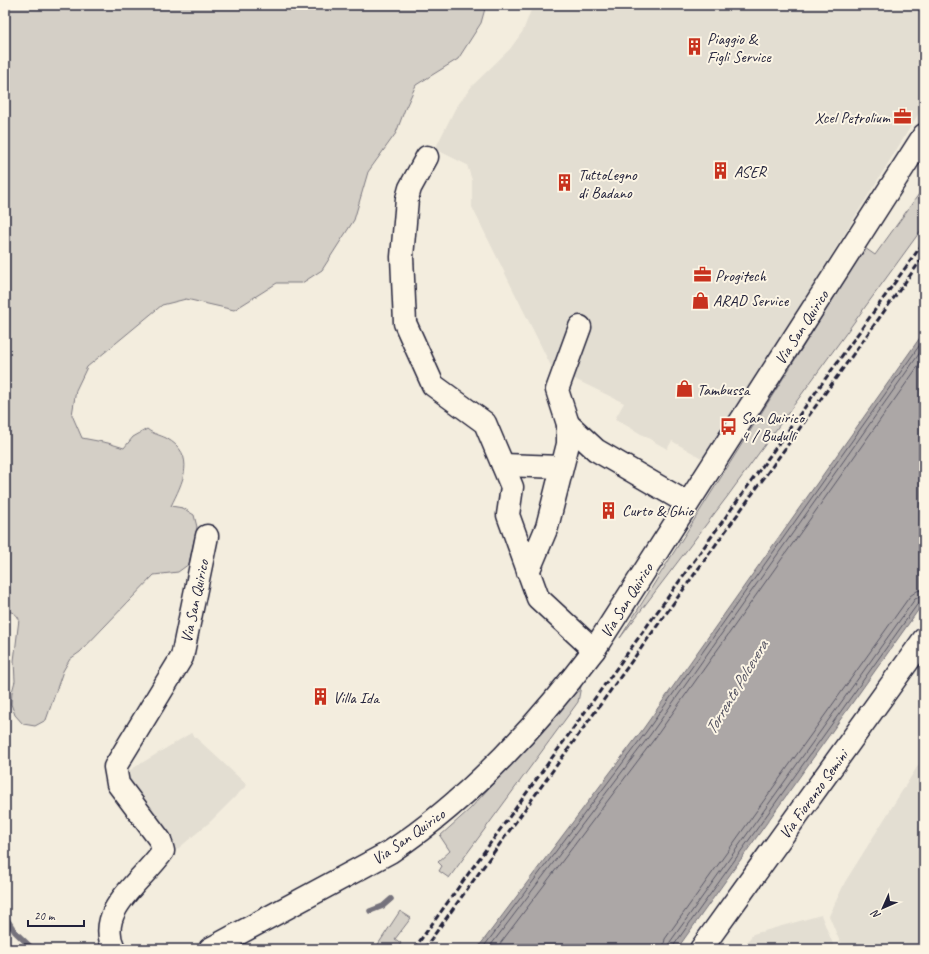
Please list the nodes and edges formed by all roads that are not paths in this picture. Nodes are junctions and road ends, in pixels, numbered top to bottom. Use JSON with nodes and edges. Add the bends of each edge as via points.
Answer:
{"nodes":[{"id":1,"x":924,"y":134,"type":"edge"},
{"id":2,"x":427,"y":157,"type":"dead end"},
{"id":3,"x":580,"y":326,"type":"dead end"},
{"id":4,"x":568,"y":424,"type":"junction"},
{"id":5,"x":503,"y":465,"type":"junction"},
{"id":6,"x":561,"y":467,"type":"junction"},
{"id":7,"x":687,"y":503,"type":"junction"},
{"id":8,"x":207,"y":536,"type":"dead end"},
{"id":9,"x":528,"y":572,"type":"junction"},
{"id":10,"x":924,"y":639,"type":"edge"},
{"id":11,"x":594,"y":650,"type":"junction"},
{"id":12,"x":114,"y":949,"type":"edge"},
{"id":13,"x":210,"y":949,"type":"edge"},
{"id":14,"x":702,"y":949,"type":"edge"}],
"edges":[{"from":1,"to":7,"type":"street","name":"Via San Quirico"},
{"from":2,"to":5,"type":"street","via":[[410,188],[407,199],[402,257],[405,324],[433,385],[485,423]]},
{"from":3,"to":4,"type":"street","via":[[557,390]]},
{"from":4,"to":6,"type":"street","via":[[568,444]]},
{"from":4,"to":7,"type":"street","via":[[596,450]]},
{"from":5,"to":6,"type":"street"},
{"from":5,"to":9,"type":"street","via":[[512,487],[508,515]]},
{"from":6,"to":9,"type":"street","via":[[547,527]]},
{"from":7,"to":11,"type":"street","name":"Via San Quirico"},
{"from":8,"to":12,"type":"street","name":"Via San Quirico","via":[[182,657],[114,767],[118,784],[160,840],[163,851],[119,902],[110,921],[111,943]]},
{"from":9,"to":11,"type":"street","via":[[538,598]]},
{"from":10,"to":14,"type":"street","name":"Via Fiorenzo Semini"},
{"from":11,"to":13,"type":"street","name":"Via San Quirico","via":[[560,693],[501,759],[436,820],[390,852]]}]}
